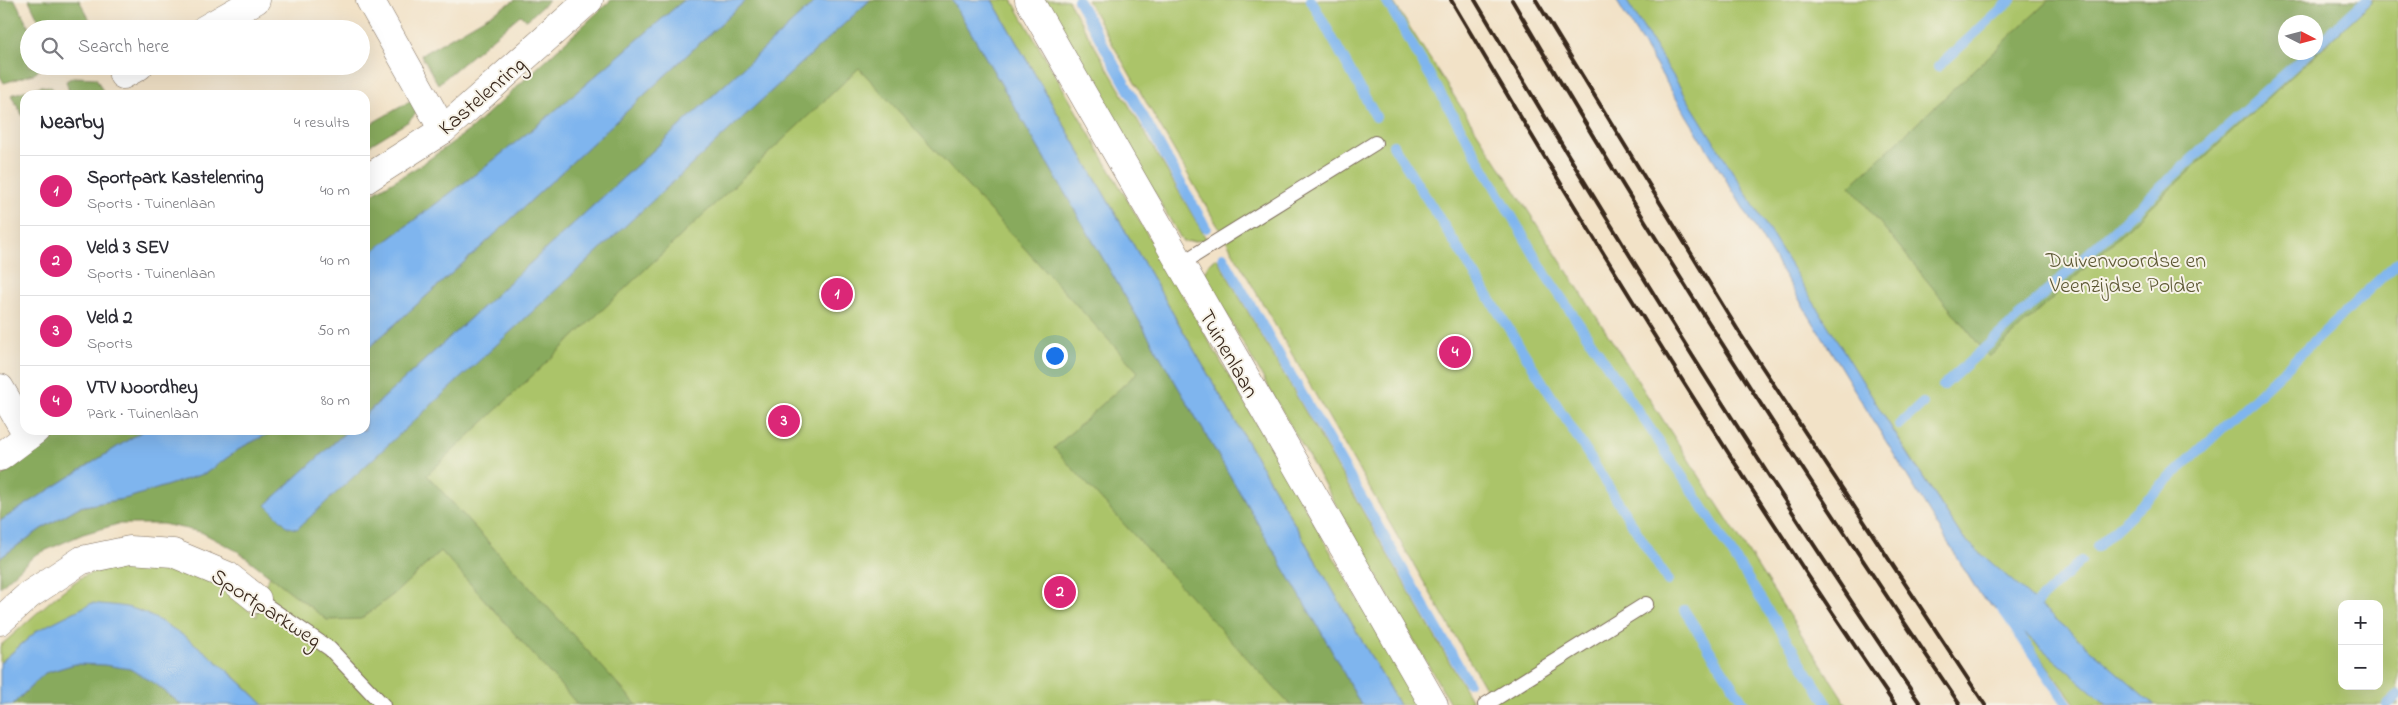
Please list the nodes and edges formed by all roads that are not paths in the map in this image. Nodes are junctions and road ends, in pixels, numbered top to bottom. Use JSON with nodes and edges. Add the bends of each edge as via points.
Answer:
{"nodes":[{"id":1,"x":256,"y":0,"type":"edge"},
{"id":2,"x":370,"y":0,"type":"edge"},
{"id":3,"x":589,"y":0,"type":"edge"},
{"id":4,"x":1028,"y":0,"type":"edge"},
{"id":5,"x":221,"y":20,"type":"edge"},
{"id":6,"x":443,"y":130,"type":"junction"},
{"id":7,"x":1375,"y":143,"type":"dead end"},
{"id":8,"x":370,"y":177,"type":"edge"},
{"id":9,"x":1179,"y":265,"type":"junction"},
{"id":10,"x":0,"y":388,"type":"edge"},
{"id":11,"x":20,"y":416,"type":"edge"},
{"id":12,"x":29,"y":435,"type":"edge"},
{"id":13,"x":0,"y":457,"type":"edge"},
{"id":14,"x":257,"y":599,"type":"joint"},
{"id":15,"x":1646,"y":604,"type":"dead end"},
{"id":16,"x":0,"y":621,"type":"edge"},
{"id":17,"x":383,"y":705,"type":"edge"},
{"id":18,"x":1434,"y":705,"type":"edge"},
{"id":19,"x":1485,"y":705,"type":"edge"}],
"edges":[{"from":1,"to":5,"type":"street"},
{"from":2,"to":6,"type":"street"},
{"from":3,"to":6,"type":"street","name":"Kastelenring"},
{"from":4,"to":9,"type":"street","name":"Tuinenlaan"},
{"from":6,"to":8,"type":"street","name":"Kastelenring"},
{"from":7,"to":9,"type":"lane"},
{"from":9,"to":18,"type":"street","name":"Tuinenlaan"},
{"from":10,"to":11,"type":"street"},
{"from":12,"to":13,"type":"street"},
{"from":14,"to":16,"type":"street","name":"Sportparkweg","via":[[228,576],[173,553],[130,550],[82,560],[29,595]]},
{"from":14,"to":17,"type":"lane","name":"Sportparkweg","via":[[330,649]]},
{"from":15,"to":19,"type":"lane"}]}
